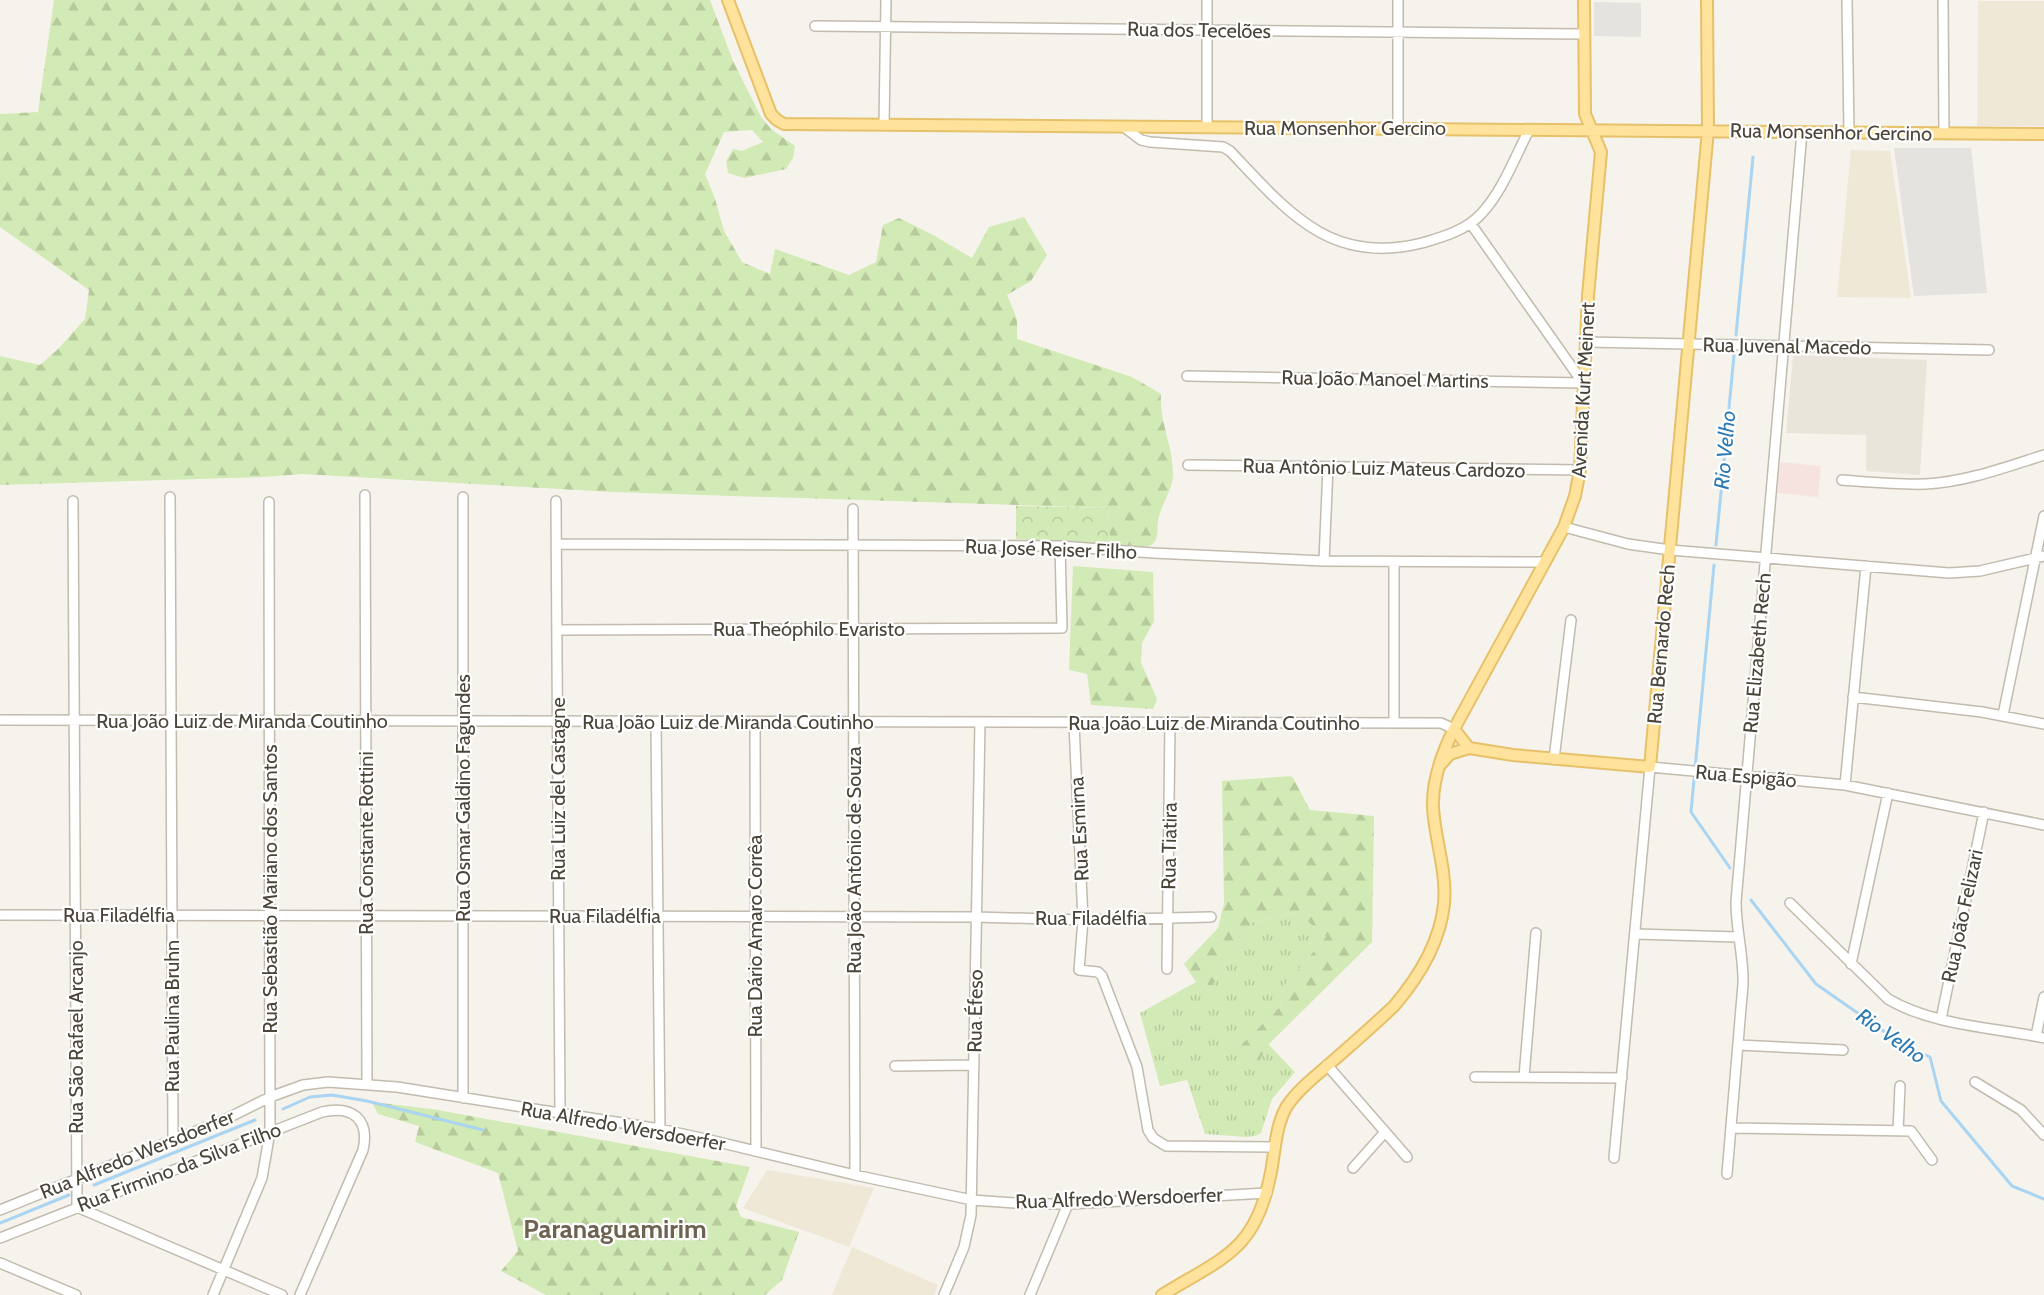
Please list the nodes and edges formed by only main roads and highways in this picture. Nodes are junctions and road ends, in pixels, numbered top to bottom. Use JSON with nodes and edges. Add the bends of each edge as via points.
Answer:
{"nodes":[{"id":1,"x":728,"y":0,"type":"edge"},
{"id":2,"x":1584,"y":0,"type":"edge"},
{"id":3,"x":1707,"y":0,"type":"edge"},
{"id":4,"x":1592,"y":130,"type":"junction"},
{"id":5,"x":1708,"y":130,"type":"junction"},
{"id":6,"x":2044,"y":134,"type":"edge"},
{"id":7,"x":1454,"y":729,"type":"junction"},
{"id":8,"x":1469,"y":748,"type":"junction"},
{"id":9,"x":1650,"y":767,"type":"joint"},
{"id":10,"x":1438,"y":768,"type":"junction"},
{"id":11,"x":1162,"y":1295,"type":"edge"}],
"edges":[{"from":1,"to":4,"type":"main road","name":"Rua Monsenhor Gercino","via":[[764,99],[771,114],[784,124]]},
{"from":2,"to":4,"type":"main road","name":"Avenida Kurt Meinert","via":[[1585,114]]},
{"from":3,"to":5,"type":"main road","name":"Rua Bernardo Rech"},
{"from":4,"to":5,"type":"main road","name":"Rua Monsenhor Gercino"},
{"from":4,"to":7,"type":"main road","name":"Avenida Kurt Meinert","via":[[1601,152],[1583,383],[1583,437],[1574,503]]},
{"from":5,"to":6,"type":"main road","name":"Rua Monsenhor Gercino"},
{"from":5,"to":9,"type":"main road","name":"Rua Bernardo Rech"},
{"from":7,"to":8,"type":"main road"},
{"from":7,"to":10,"type":"main road","name":"Avenida Kurt Meinert"},
{"from":8,"to":9,"type":"main road","name":"Rua Espigão"},
{"from":8,"to":10,"type":"main road","via":[[1450,754]]},
{"from":10,"to":11,"type":"main road","via":[[1433,808],[1444,903],[1435,938],[1414,980],[1394,1006],[1288,1104],[1280,1122],[1266,1193],[1254,1224],[1241,1243],[1215,1264]]}]}
